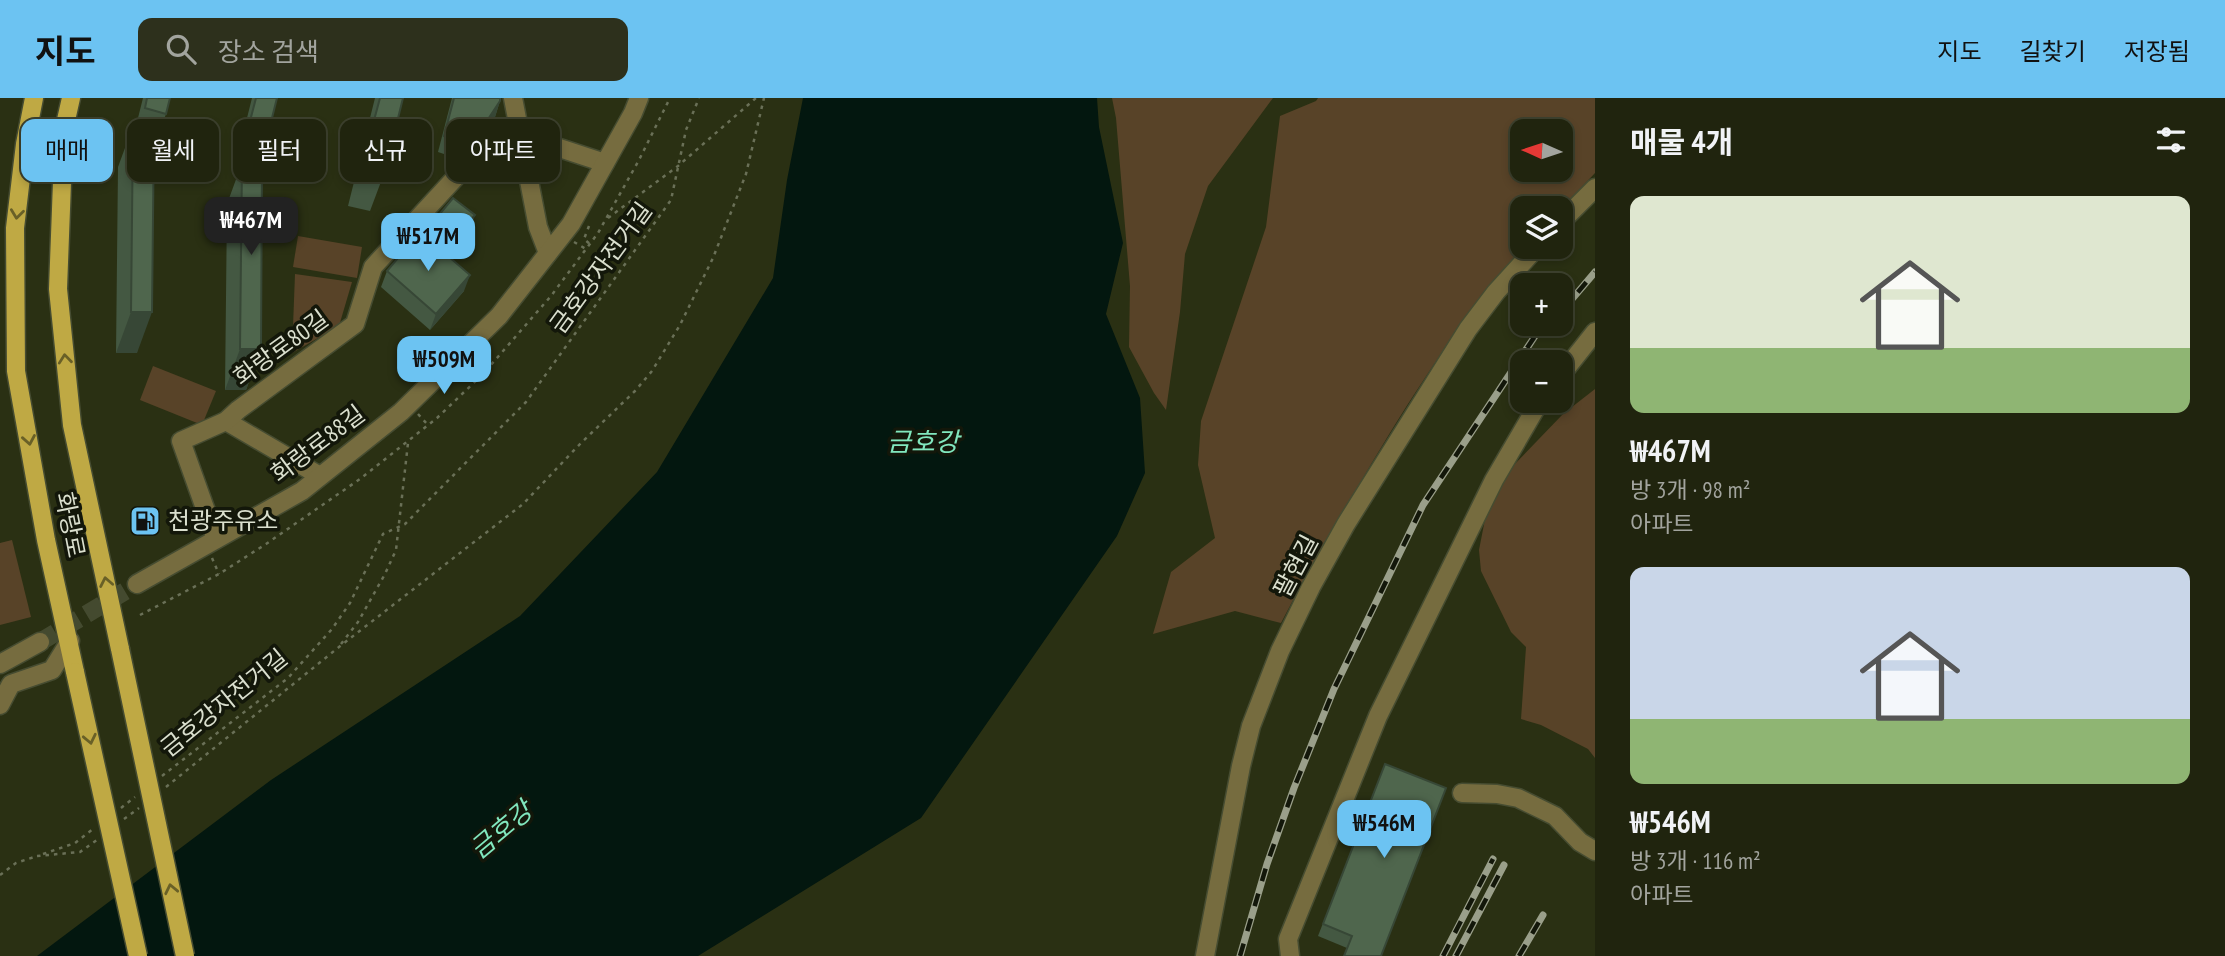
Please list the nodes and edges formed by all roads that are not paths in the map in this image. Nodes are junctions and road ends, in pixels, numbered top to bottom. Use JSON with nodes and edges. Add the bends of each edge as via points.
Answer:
{"nodes":[{"id":1,"x":34,"y":98,"type":"edge"},
{"id":2,"x":71,"y":98,"type":"edge"},
{"id":3,"x":513,"y":98,"type":"edge"},
{"id":4,"x":639,"y":98,"type":"edge"},
{"id":5,"x":517,"y":119,"type":"edge"},
{"id":6,"x":560,"y":146,"type":"edge"},
{"id":7,"x":605,"y":163,"type":"junction"},
{"id":8,"x":451,"y":182,"type":"edge"},
{"id":9,"x":529,"y":182,"type":"edge"},
{"id":10,"x":1595,"y":188,"type":"edge"},
{"id":11,"x":1573,"y":210,"type":"edge"},
{"id":12,"x":548,"y":253,"type":"junction"},
{"id":13,"x":1526,"y":259,"type":"edge"},
{"id":14,"x":1595,"y":332,"type":"edge"},
{"id":15,"x":1573,"y":360,"type":"edge"},
{"id":16,"x":1533,"y":413,"type":"edge"},
{"id":17,"x":226,"y":421,"type":"junction"},
{"id":18,"x":320,"y":476,"type":"junction"},
{"id":19,"x":216,"y":539,"type":"junction"},
{"id":20,"x":137,"y":584,"type":"tunnel mouth"},
{"id":21,"x":70,"y":641,"type":"junction"},
{"id":22,"x":40,"y":642,"type":"tunnel mouth"},
{"id":23,"x":0,"y":664,"type":"edge"},
{"id":24,"x":0,"y":705,"type":"edge"},
{"id":25,"x":1462,"y":793,"type":"dead end"},
{"id":26,"x":1595,"y":851,"type":"edge"},
{"id":27,"x":138,"y":956,"type":"edge"},
{"id":28,"x":185,"y":956,"type":"edge"},
{"id":29,"x":1205,"y":956,"type":"edge"},
{"id":30,"x":1290,"y":956,"type":"edge"}],
"edges":[{"from":1,"to":21,"type":"main road","name":"화랑로","one_way":true,"via":[[15,228],[16,371],[46,540]]},
{"from":28,"to":2,"type":"main road","name":"화랑로","one_way":true,"bridge":true,"via":[[72,425],[58,289],[64,129]]},
{"from":3,"to":5,"type":"street"},
{"from":4,"to":7,"type":"street","name":"화랑로88길"},
{"from":6,"to":7,"type":"street"},
{"from":7,"to":12,"type":"street","name":"화랑로88길"},
{"from":8,"to":17,"type":"street","name":"화랑로80길","via":[[373,267],[355,324]]},
{"from":9,"to":12,"type":"street"},
{"from":10,"to":11,"type":"street"},
{"from":12,"to":18,"type":"street","name":"화랑로88길","via":[[499,316],[401,412]]},
{"from":13,"to":29,"type":"street","name":"팔현길","via":[[1468,329],[1346,524],[1280,651],[1241,766]]},
{"from":14,"to":15,"type":"street"},
{"from":16,"to":30,"type":"street","via":[[1494,480],[1378,716],[1288,939]]},
{"from":17,"to":18,"type":"street","name":"화랑로80길"},
{"from":17,"to":19,"type":"street","via":[[181,441]]},
{"from":18,"to":19,"type":"street","name":"화랑로88길","via":[[302,491]]},
{"from":19,"to":20,"type":"street","name":"화랑로88길"},
{"from":21,"to":24,"type":"street","via":[[52,670],[11,684]]},
{"from":21,"to":27,"type":"main road","name":"화랑로","one_way":true,"bridge":true},
{"from":22,"to":23,"type":"street"},
{"from":25,"to":26,"type":"street","via":[[1518,798],[1555,816]]}]}
